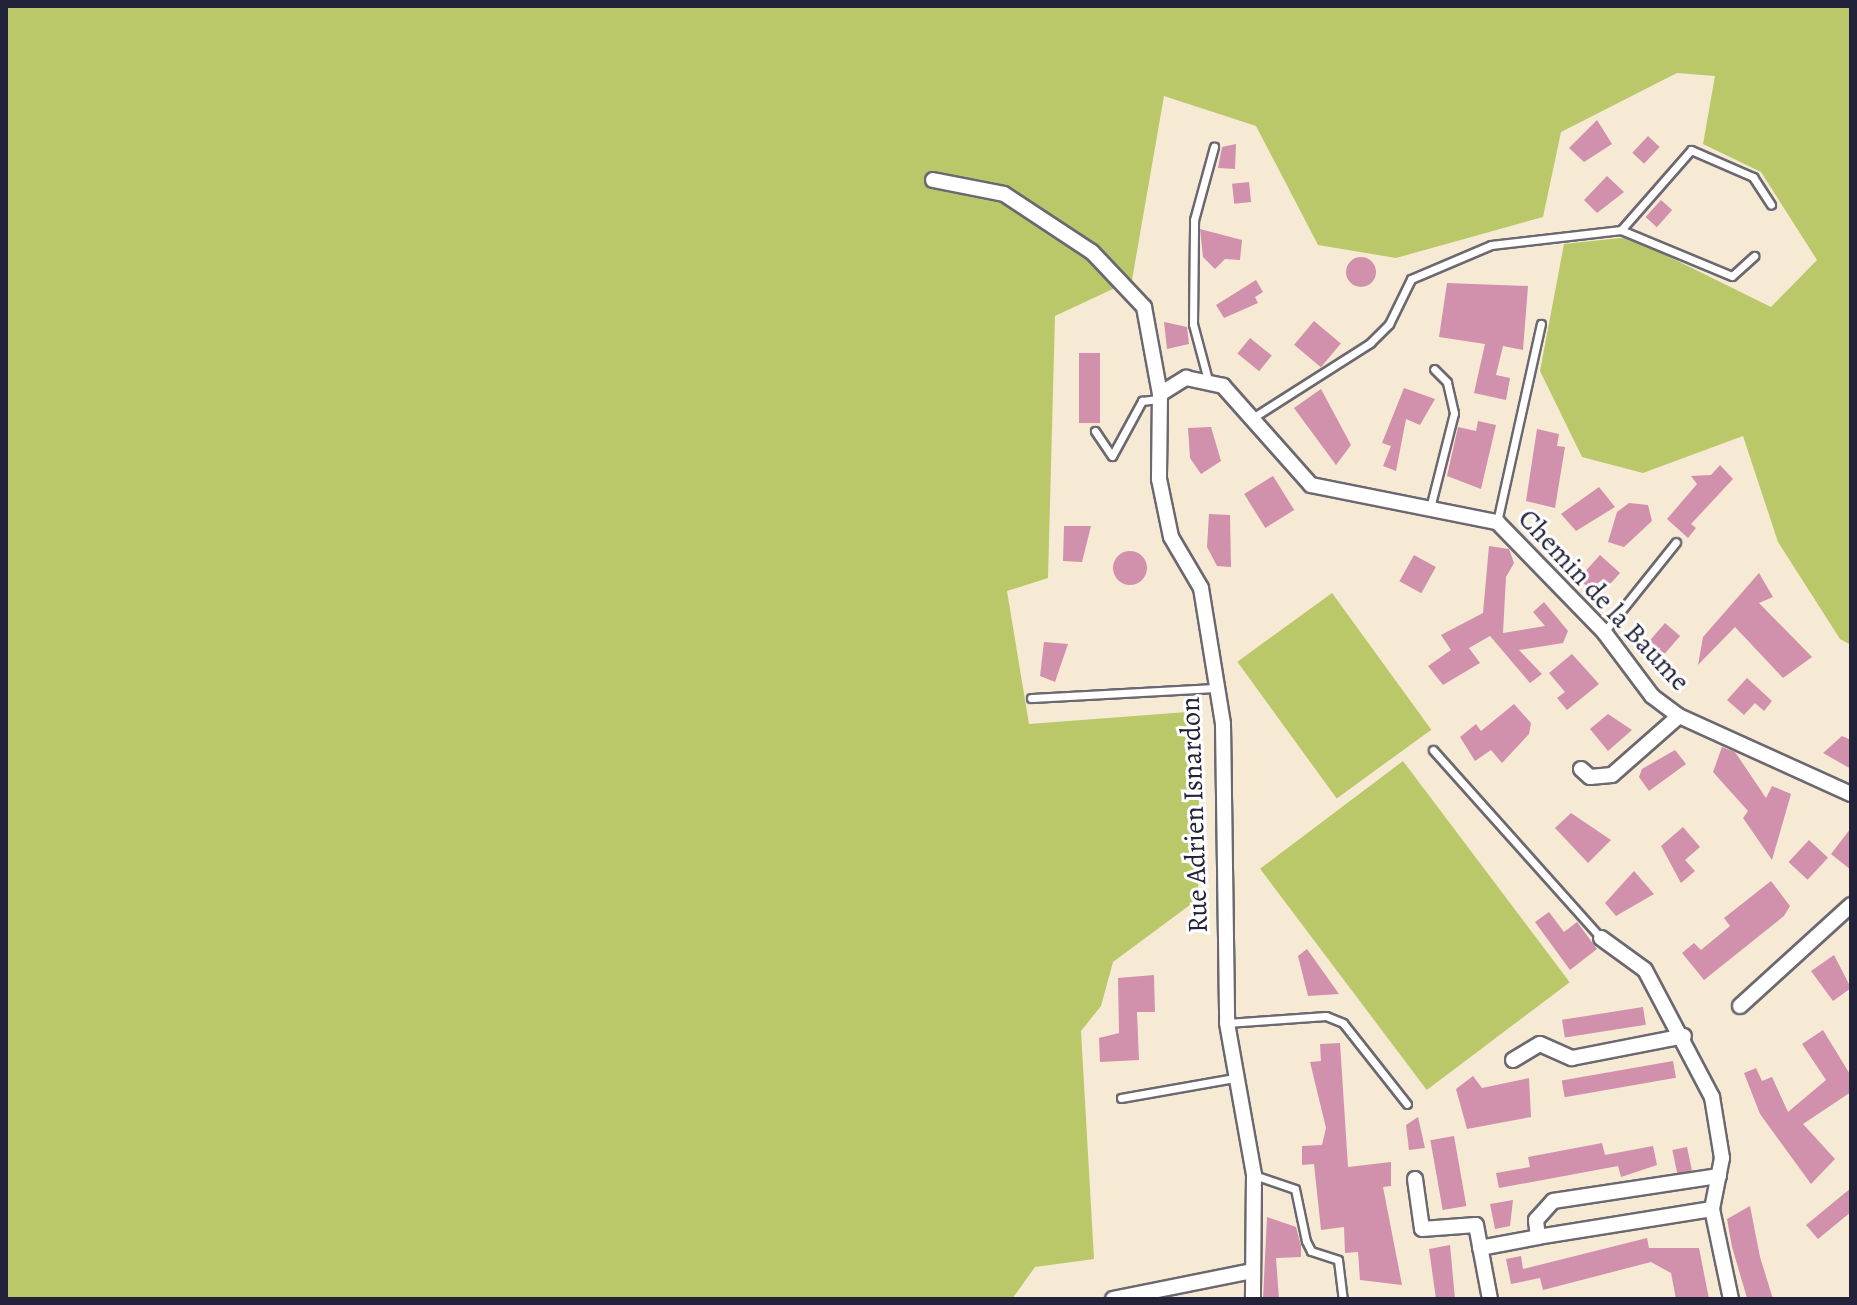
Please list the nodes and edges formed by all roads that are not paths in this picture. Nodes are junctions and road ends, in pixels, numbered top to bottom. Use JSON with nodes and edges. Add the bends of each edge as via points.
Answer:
{"nodes":[{"id":1,"x":1214,"y":147,"type":"dead end"},
{"id":2,"x":933,"y":180,"type":"dead end"},
{"id":3,"x":1771,"y":205,"type":"dead end"},
{"id":4,"x":1621,"y":230,"type":"junction"},
{"id":5,"x":1754,"y":256,"type":"dead end"},
{"id":6,"x":1541,"y":324,"type":"dead end"},
{"id":7,"x":1434,"y":369,"type":"dead end"},
{"id":8,"x":1208,"y":380,"type":"junction"},
{"id":9,"x":1159,"y":396,"type":"junction"},
{"id":10,"x":1254,"y":417,"type":"junction"},
{"id":11,"x":1095,"y":431,"type":"dead end"},
{"id":12,"x":1430,"y":508,"type":"junction"},
{"id":13,"x":1497,"y":522,"type":"junction"},
{"id":14,"x":1676,"y":542,"type":"dead end"},
{"id":15,"x":1604,"y":632,"type":"junction"},
{"id":16,"x":1216,"y":688,"type":"junction"},
{"id":17,"x":1031,"y":698,"type":"dead end"},
{"id":18,"x":1679,"y":716,"type":"junction"},
{"id":19,"x":1433,"y":750,"type":"dead end"},
{"id":20,"x":1581,"y":769,"type":"dead end"},
{"id":21,"x":1851,"y":794,"type":"edge"},
{"id":22,"x":1851,"y":905,"type":"edge"},
{"id":23,"x":1601,"y":938,"type":"joint"},
{"id":24,"x":1740,"y":1006,"type":"dead end"},
{"id":25,"x":1227,"y":1023,"type":"junction"},
{"id":26,"x":1684,"y":1036,"type":"junction"},
{"id":27,"x":1513,"y":1060,"type":"dead end"},
{"id":28,"x":1234,"y":1078,"type":"junction"},
{"id":29,"x":1121,"y":1098,"type":"dead end"},
{"id":30,"x":1407,"y":1104,"type":"dead end"},
{"id":31,"x":1254,"y":1175,"type":"junction"},
{"id":32,"x":1719,"y":1176,"type":"junction"},
{"id":33,"x":1415,"y":1179,"type":"dead end"},
{"id":34,"x":1712,"y":1209,"type":"junction"},
{"id":35,"x":1538,"y":1237,"type":"junction"},
{"id":36,"x":1480,"y":1248,"type":"junction"},
{"id":37,"x":1252,"y":1271,"type":"junction"},
{"id":38,"x":1113,"y":1299,"type":"edge"},
{"id":39,"x":1253,"y":1299,"type":"edge"},
{"id":40,"x":1343,"y":1299,"type":"edge"},
{"id":41,"x":1490,"y":1299,"type":"edge"},
{"id":42,"x":1731,"y":1299,"type":"edge"}],
"edges":[{"from":1,"to":8,"type":"lane","via":[[1194,220],[1193,324]]},
{"from":2,"to":9,"type":"street","name":"Rue Adrien Isnardon","via":[[1004,194],[1123,277],[1144,307]]},
{"from":3,"to":4,"type":"lane","via":[[1753,177],[1691,150]]},
{"from":4,"to":5,"type":"lane","via":[[1732,276]]},
{"from":4,"to":10,"type":"lane","via":[[1491,245],[1411,279],[1389,324],[1370,343]]},
{"from":6,"to":13,"type":"lane"},
{"from":7,"to":12,"type":"lane","via":[[1447,382],[1454,413]]},
{"from":8,"to":9,"type":"street","via":[[1186,378]]},
{"from":8,"to":10,"type":"street","name":"Chemin de la Baume"},
{"from":9,"to":11,"type":"lane","via":[[1142,401],[1112,456]]},
{"from":9,"to":16,"type":"street","name":"Rue Adrien Isnardon","via":[[1159,479],[1171,537],[1201,588]]},
{"from":10,"to":12,"type":"street","name":"Chemin de la Baume","via":[[1311,485]]},
{"from":12,"to":13,"type":"street","name":"Chemin de la Baume"},
{"from":13,"to":15,"type":"street","name":"Chemin de la Baume"},
{"from":14,"to":15,"type":"lane"},
{"from":15,"to":18,"type":"street","name":"Chemin de la Baume","via":[[1652,696]]},
{"from":16,"to":17,"type":"lane"},
{"from":16,"to":25,"type":"street","name":"Rue Adrien Isnardon"},
{"from":18,"to":20,"type":"street","name":"Chemin de la Baume","via":[[1612,775]]},
{"from":18,"to":21,"type":"street","name":"Chemin de la Baume"},
{"from":19,"to":23,"type":"lane"},
{"from":22,"to":24,"type":"street"},
{"from":23,"to":26,"type":"street","via":[[1645,970]]},
{"from":25,"to":28,"type":"street","name":"Rue Adrien Isnardon"},
{"from":25,"to":30,"type":"lane","via":[[1326,1016],[1343,1023]]},
{"from":26,"to":27,"type":"street","via":[[1572,1058],[1540,1044]]},
{"from":26,"to":32,"type":"street","via":[[1712,1097]]},
{"from":28,"to":29,"type":"lane"},
{"from":28,"to":31,"type":"street","name":"Rue Adrien Isnardon"},
{"from":31,"to":37,"type":"street","name":"Rue Adrien Isnardon"},
{"from":31,"to":40,"type":"lane","via":[[1295,1189],[1311,1251],[1338,1260]]},
{"from":32,"to":34,"type":"street"},
{"from":32,"to":35,"type":"street","via":[[1553,1201],[1542,1206]]},
{"from":33,"to":36,"type":"street","via":[[1422,1229],[1476,1225]]},
{"from":34,"to":35,"type":"street"},
{"from":34,"to":42,"type":"street"},
{"from":35,"to":36,"type":"street"},
{"from":36,"to":41,"type":"street"},
{"from":37,"to":38,"type":"street"},
{"from":37,"to":39,"type":"street","name":"Rue Adrien Isnardon"}]}
